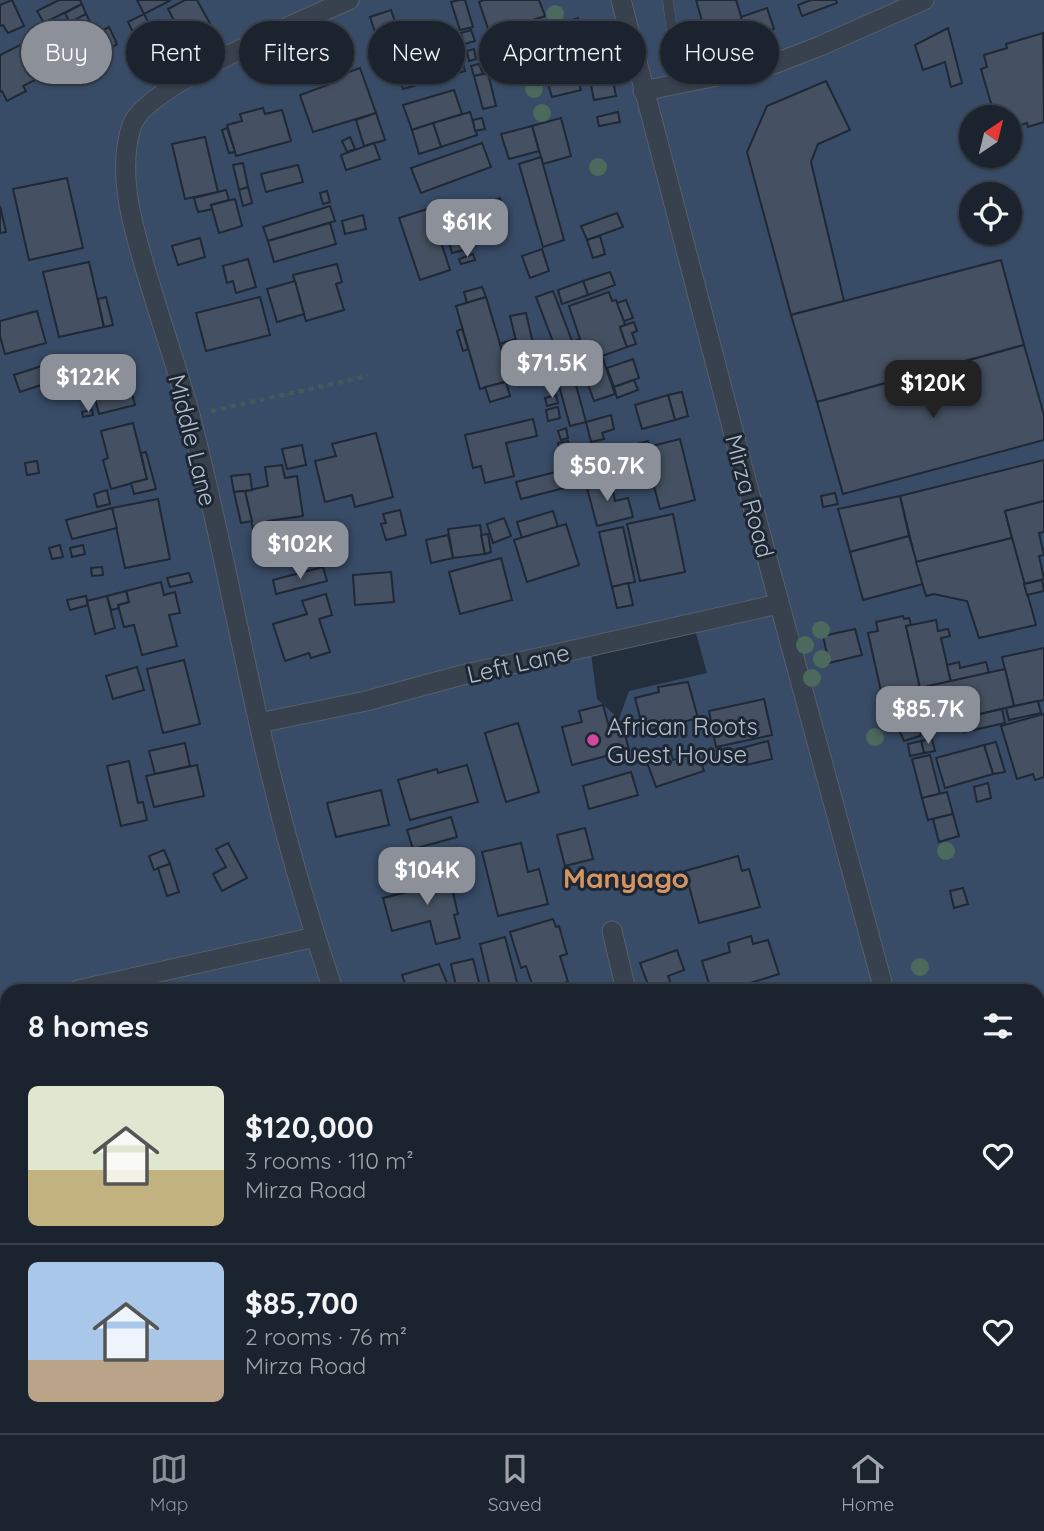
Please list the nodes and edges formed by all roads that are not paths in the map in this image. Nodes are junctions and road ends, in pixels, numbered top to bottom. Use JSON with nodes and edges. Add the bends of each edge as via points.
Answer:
{"nodes":[{"id":1,"x":349,"y":0,"type":"edge"},
{"id":2,"x":621,"y":0,"type":"edge"},
{"id":3,"x":668,"y":0,"type":"edge"},
{"id":4,"x":923,"y":0,"type":"edge"},
{"id":5,"x":675,"y":86,"type":"junction"},
{"id":6,"x":643,"y":91,"type":"junction"},
{"id":7,"x":778,"y":604,"type":"junction"},
{"id":8,"x":258,"y":723,"type":"junction"},
{"id":9,"x":612,"y":931,"type":"dead end"},
{"id":10,"x":315,"y":937,"type":"junction"},
{"id":11,"x":105,"y":984,"type":"edge"},
{"id":12,"x":330,"y":984,"type":"edge"},
{"id":13,"x":625,"y":984,"type":"edge"},
{"id":14,"x":882,"y":984,"type":"edge"}],
"edges":[{"from":1,"to":8,"type":"street","name":"Middle Lane","via":[[250,45],[154,100],[133,122],[127,150],[132,222],[190,416]]},
{"from":2,"to":6,"type":"street","name":"Mirza Road"},
{"from":3,"to":5,"type":"lane"},
{"from":4,"to":5,"type":"street","via":[[771,65]]},
{"from":5,"to":6,"type":"street"},
{"from":6,"to":7,"type":"street","name":"Mirza Road"},
{"from":7,"to":8,"type":"street","name":"Left Lane"},
{"from":7,"to":14,"type":"street","name":"Mirza Road"},
{"from":8,"to":10,"type":"street","name":"Middle Lane"},
{"from":9,"to":13,"type":"street"},
{"from":10,"to":11,"type":"street"},
{"from":10,"to":12,"type":"street","name":"Middle Lane"}]}
